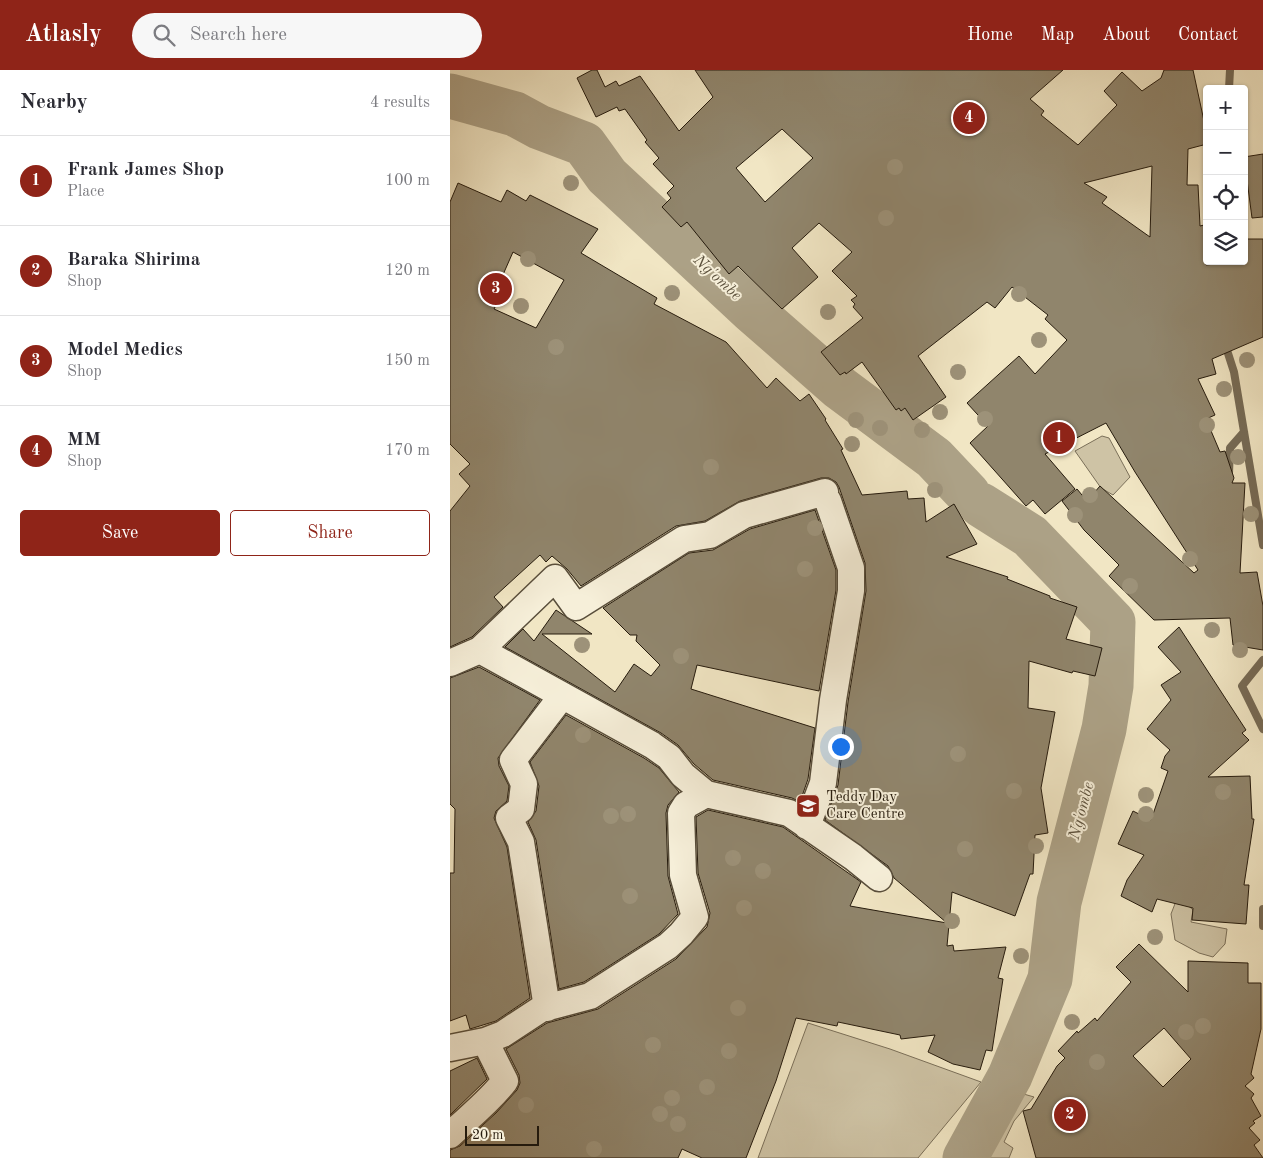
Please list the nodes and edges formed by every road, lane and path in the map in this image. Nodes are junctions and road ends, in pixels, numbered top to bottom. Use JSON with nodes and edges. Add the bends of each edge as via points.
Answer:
{"nodes":[{"id":1,"x":480,"y":650,"type":"junction"},
{"id":2,"x":450,"y":663,"type":"edge"},
{"id":3,"x":562,"y":696,"type":"junction"},
{"id":4,"x":706,"y":794,"type":"junction"},
{"id":5,"x":807,"y":826,"type":"junction"},
{"id":6,"x":878,"y":878,"type":"dead end"},
{"id":7,"x":547,"y":1008,"type":"junction"},
{"id":8,"x":485,"y":1041,"type":"junction"},
{"id":9,"x":450,"y":1048,"type":"edge"},
{"id":10,"x":450,"y":1135,"type":"edge"}],
"edges":[{"from":1,"to":2,"type":"street"},
{"from":1,"to":3,"type":"street"},
{"from":1,"to":5,"type":"street","via":[[555,578],[576,607],[684,539],[710,535],[744,514],[826,497],[851,568],[851,591],[823,783]]},
{"from":3,"to":4,"type":"street","via":[[652,745],[669,757],[683,775]]},
{"from":3,"to":7,"type":"street","via":[[514,760],[524,784],[521,809],[509,818],[521,842]]},
{"from":4,"to":5,"type":"street","via":[[789,813]]},
{"from":4,"to":7,"type":"street","via":[[686,805],[680,823],[683,875],[695,917],[668,946],[590,996]]},
{"from":5,"to":6,"type":"street","via":[[854,857]]},
{"from":7,"to":8,"type":"street"},
{"from":8,"to":9,"type":"street"},
{"from":8,"to":10,"type":"street","via":[[505,1081],[486,1105]]}]}
